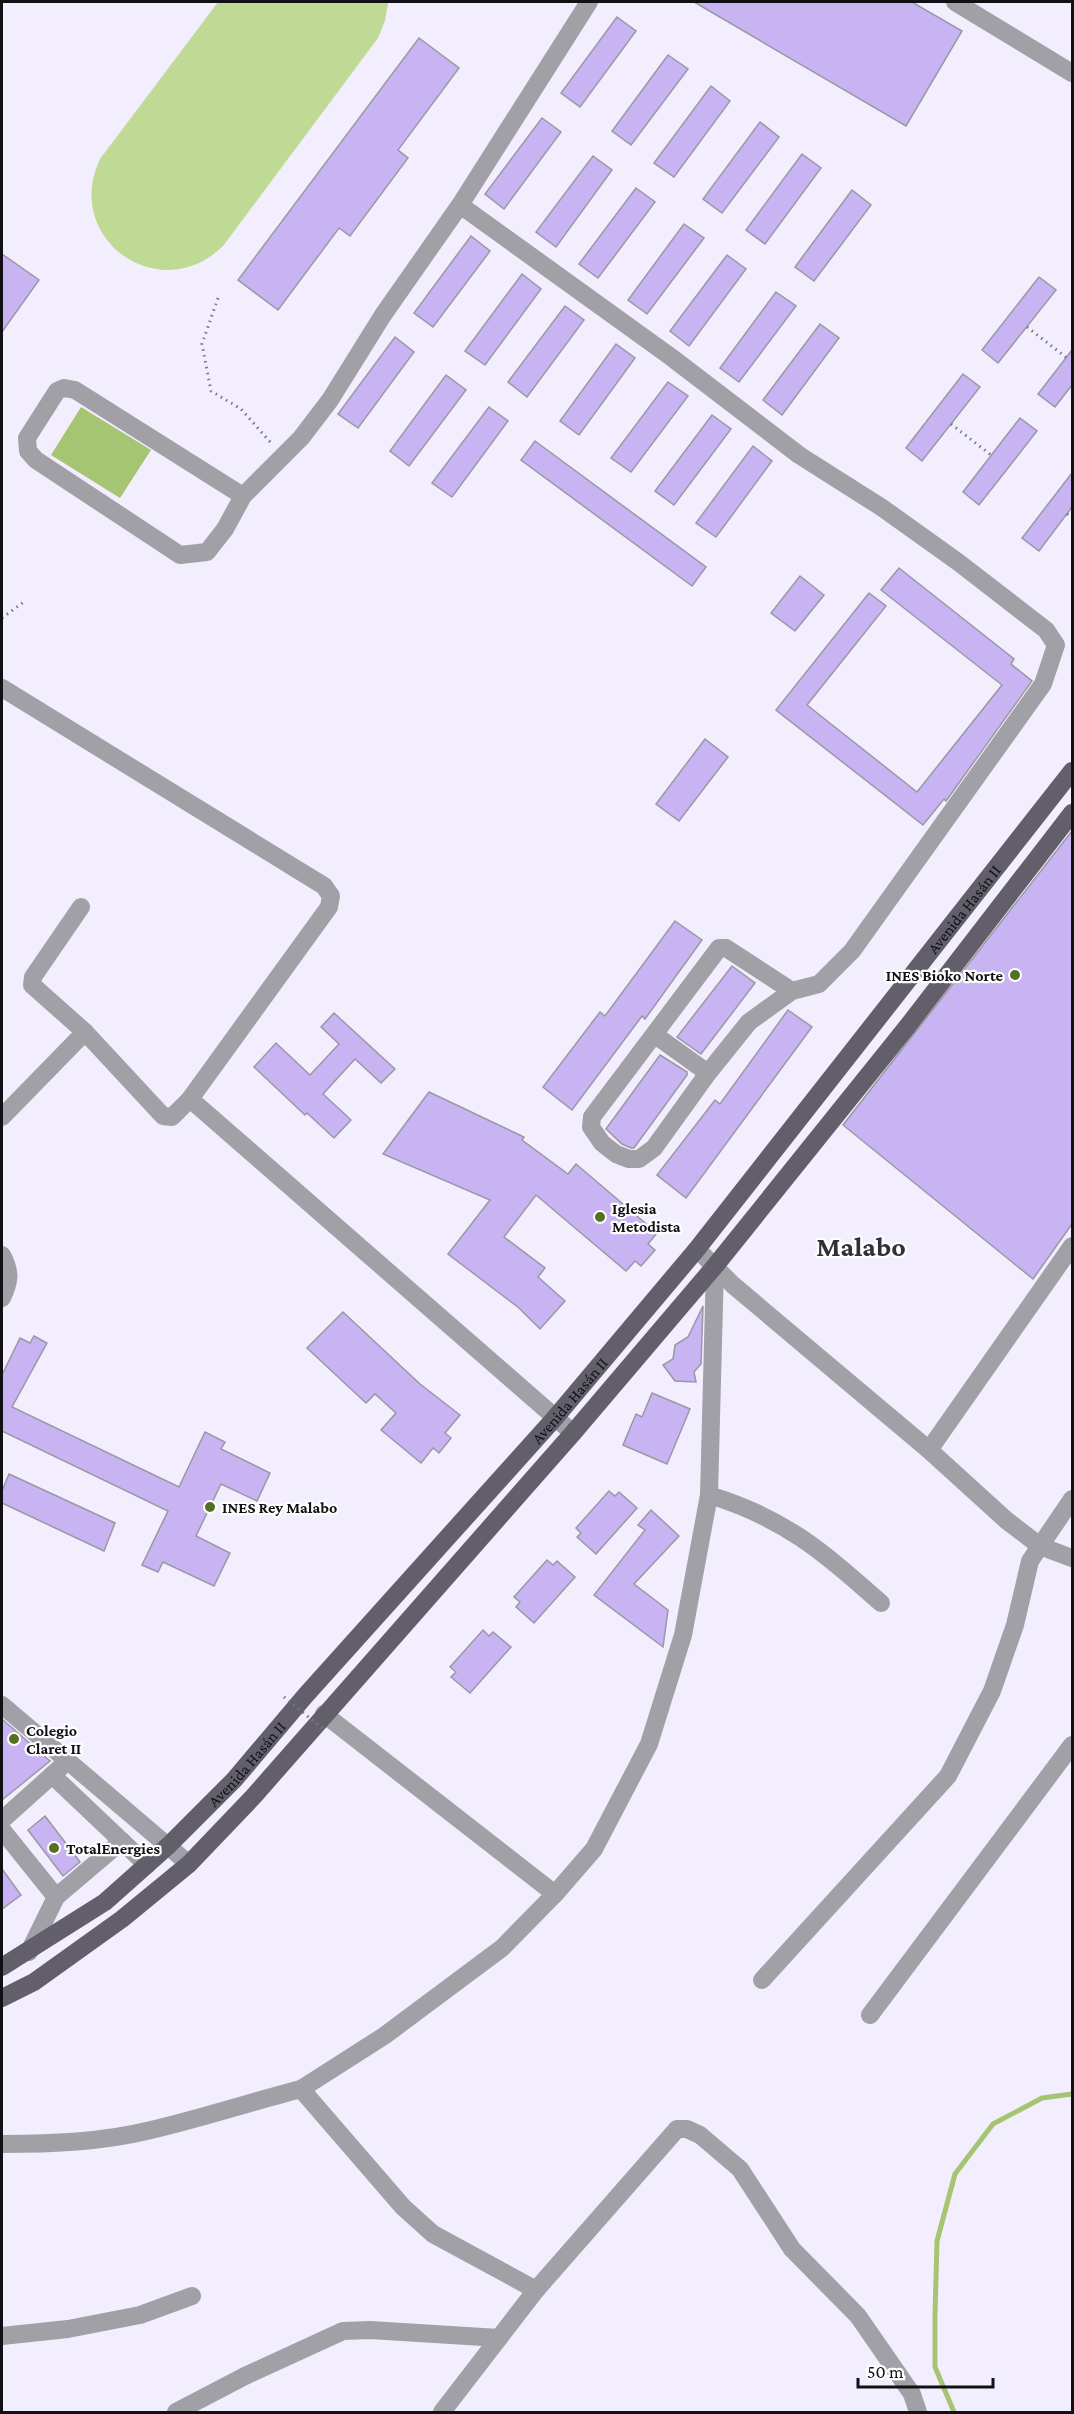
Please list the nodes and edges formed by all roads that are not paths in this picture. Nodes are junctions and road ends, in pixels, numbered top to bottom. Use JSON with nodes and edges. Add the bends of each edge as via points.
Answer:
{"nodes":[{"id":1,"x":589,"y":2,"type":"edge"},
{"id":2,"x":956,"y":2,"type":"edge"},
{"id":3,"x":1072,"y":73,"type":"edge"},
{"id":4,"x":460,"y":205,"type":"junction"},
{"id":5,"x":243,"y":496,"type":"junction"},
{"id":6,"x":2,"y":688,"type":"edge"},
{"id":7,"x":1072,"y":771,"type":"edge"},
{"id":8,"x":1072,"y":813,"type":"edge"},
{"id":9,"x":81,"y":907,"type":"dead end"},
{"id":10,"x":792,"y":991,"type":"junction"},
{"id":11,"x":85,"y":1032,"type":"junction"},
{"id":12,"x":655,"y":1035,"type":"junction"},
{"id":13,"x":708,"y":1073,"type":"junction"},
{"id":14,"x":190,"y":1099,"type":"junction"},
{"id":15,"x":2,"y":1117,"type":"edge"},
{"id":16,"x":1072,"y":1246,"type":"edge"},
{"id":17,"x":697,"y":1249,"type":"junction"},
{"id":18,"x":2,"y":1255,"type":"edge"},
{"id":19,"x":716,"y":1266,"type":"junction"},
{"id":20,"x":2,"y":1298,"type":"edge"},
{"id":21,"x":554,"y":1419,"type":"junction"},
{"id":22,"x":573,"y":1433,"type":"junction"},
{"id":23,"x":928,"y":1450,"type":"junction"},
{"id":24,"x":709,"y":1495,"type":"junction"},
{"id":25,"x":1072,"y":1499,"type":"edge"},
{"id":26,"x":1040,"y":1546,"type":"junction"},
{"id":27,"x":1072,"y":1558,"type":"edge"},
{"id":28,"x":881,"y":1604,"type":"dead end"},
{"id":29,"x":2,"y":1705,"type":"edge"},
{"id":30,"x":323,"y":1721,"type":"junction"},
{"id":31,"x":1072,"y":1745,"type":"edge"},
{"id":32,"x":68,"y":1761,"type":"junction"},
{"id":33,"x":52,"y":1776,"type":"junction"},
{"id":34,"x":2,"y":1820,"type":"edge"},
{"id":35,"x":2,"y":1830,"type":"edge"},
{"id":36,"x":122,"y":1841,"type":"junction"},
{"id":37,"x":169,"y":1845,"type":"junction"},
{"id":38,"x":189,"y":1864,"type":"junction"},
{"id":39,"x":147,"y":1865,"type":"junction"},
{"id":40,"x":555,"y":1894,"type":"junction"},
{"id":41,"x":56,"y":1897,"type":"junction"},
{"id":42,"x":29,"y":1952,"type":"junction"},
{"id":43,"x":2,"y":1967,"type":"edge"},
{"id":44,"x":762,"y":1980,"type":"dead end"},
{"id":45,"x":2,"y":1998,"type":"edge"},
{"id":46,"x":870,"y":2015,"type":"dead end"},
{"id":47,"x":301,"y":2089,"type":"junction"},
{"id":48,"x":2,"y":2144,"type":"edge"},
{"id":49,"x":536,"y":2290,"type":"junction"},
{"id":50,"x":192,"y":2296,"type":"dead end"},
{"id":51,"x":2,"y":2336,"type":"edge"},
{"id":52,"x":499,"y":2338,"type":"junction"},
{"id":53,"x":176,"y":2412,"type":"edge"},
{"id":54,"x":442,"y":2412,"type":"edge"},
{"id":55,"x":918,"y":2412,"type":"edge"}],
"edges":[{"from":1,"to":4,"type":"street"},
{"from":2,"to":3,"type":"street"},
{"from":4,"to":5,"type":"street","via":[[383,315],[330,400],[301,438]]},
{"from":4,"to":10,"type":"street","via":[[800,455],[958,561],[1046,630],[1056,645],[1043,684],[852,951],[819,984]]},
{"from":5,"to":5,"type":"street","via":[[207,552],[180,555],[36,460],[28,451],[27,438],[57,391],[75,390]]},
{"from":6,"to":14,"type":"street","via":[[324,886],[331,896],[329,907]]},
{"from":7,"to":17,"type":"main road","name":"Avenida Hasán II"},
{"from":8,"to":19,"type":"main road","name":"Avenida Hasán II"},
{"from":9,"to":11,"type":"street","via":[[33,977],[32,985]]},
{"from":10,"to":12,"type":"street","via":[[726,948],[719,948]]},
{"from":10,"to":13,"type":"street","via":[[749,1022]]},
{"from":11,"to":14,"type":"street","via":[[163,1116],[172,1118]]},
{"from":11,"to":15,"type":"street"},
{"from":12,"to":13,"type":"street"},
{"from":12,"to":13,"type":"street","via":[[592,1117],[591,1127],[616,1154],[629,1160],[639,1159],[654,1148]]},
{"from":14,"to":21,"type":"street"},
{"from":16,"to":23,"type":"street"},
{"from":17,"to":19,"type":"street"},
{"from":17,"to":21,"type":"main road","name":"Avenida Hasán II"},
{"from":18,"to":20,"type":"street","via":[[10,1270]]},
{"from":19,"to":22,"type":"main road","name":"Avenida Hasán II"},
{"from":19,"to":23,"type":"street","via":[[733,1285]]},
{"from":19,"to":24,"type":"street"},
{"from":21,"to":22,"type":"street"},
{"from":21,"to":37,"type":"main road","name":"Avenida Hasán II","via":[[234,1780]]},
{"from":22,"to":30,"type":"main road","name":"Avenida Hasán II"},
{"from":23,"to":26,"type":"street"},
{"from":24,"to":28,"type":"street","via":[[743,1505],[797,1533]]},
{"from":24,"to":40,"type":"street","via":[[683,1635],[649,1744],[594,1849]]},
{"from":25,"to":26,"type":"street"},
{"from":26,"to":27,"type":"street"},
{"from":26,"to":44,"type":"street","via":[[1030,1561],[1015,1625],[992,1691],[948,1776]]},
{"from":29,"to":32,"type":"street"},
{"from":30,"to":38,"type":"main road","name":"Avenida Hasán II"},
{"from":30,"to":40,"type":"street"},
{"from":31,"to":46,"type":"street"},
{"from":32,"to":33,"type":"street"},
{"from":32,"to":37,"type":"street"},
{"from":33,"to":34,"type":"street"},
{"from":33,"to":36,"type":"street"},
{"from":35,"to":41,"type":"street"},
{"from":36,"to":39,"type":"street"},
{"from":36,"to":41,"type":"street"},
{"from":37,"to":38,"type":"street"},
{"from":37,"to":39,"type":"main road","name":"Avenida Hasán II"},
{"from":38,"to":45,"type":"main road","name":"Avenida Hasán II","via":[[123,1919],[34,1982]]},
{"from":39,"to":42,"type":"main road","name":"Avenida Hasán II","via":[[105,1902]]},
{"from":40,"to":47,"type":"street","via":[[502,1948],[384,2036]]},
{"from":41,"to":42,"type":"street"},
{"from":42,"to":43,"type":"main road","name":"Avenida Hasán II"},
{"from":47,"to":48,"type":"street","via":[[150,2130],[49,2144]]},
{"from":47,"to":49,"type":"street","via":[[403,2207],[433,2234]]},
{"from":49,"to":52,"type":"street"},
{"from":49,"to":55,"type":"street","via":[[677,2129],[687,2129],[700,2134],[740,2169],[792,2249],[858,2316],[912,2394]]},
{"from":50,"to":51,"type":"street","via":[[140,2315],[68,2329]]},
{"from":52,"to":53,"type":"street","via":[[344,2331]]},
{"from":52,"to":54,"type":"street"}]}
